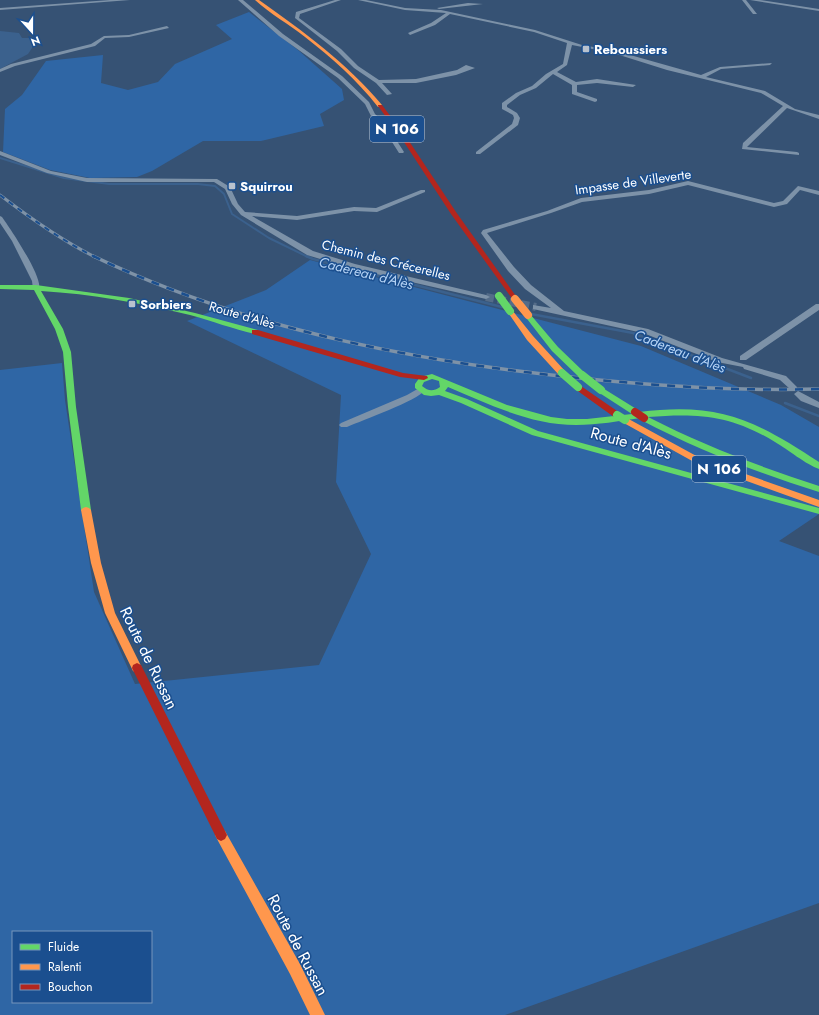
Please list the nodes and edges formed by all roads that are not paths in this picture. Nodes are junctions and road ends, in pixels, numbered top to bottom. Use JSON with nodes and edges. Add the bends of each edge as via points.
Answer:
{"nodes":[{"id":1,"x":128,"y":0,"type":"edge"},
{"id":2,"x":240,"y":0,"type":"edge"},
{"id":3,"x":251,"y":0,"type":"edge"},
{"id":4,"x":339,"y":0,"type":"edge"},
{"id":5,"x":360,"y":0,"type":"edge"},
{"id":6,"x":744,"y":0,"type":"edge"},
{"id":7,"x":752,"y":0,"type":"edge"},
{"id":8,"x":259,"y":4,"type":"edge"},
{"id":9,"x":481,"y":4,"type":"dead end"},
{"id":10,"x":0,"y":9,"type":"edge"},
{"id":11,"x":428,"y":9,"type":"junction"},
{"id":12,"x":819,"y":10,"type":"edge"},
{"id":13,"x":755,"y":12,"type":"dead end"},
{"id":14,"x":449,"y":13,"type":"junction"},
{"id":15,"x":167,"y":27,"type":"dead end"},
{"id":16,"x":410,"y":34,"type":"dead end"},
{"id":17,"x":570,"y":42,"type":"junction"},
{"id":18,"x":770,"y":64,"type":"dead end"},
{"id":19,"x":0,"y":71,"type":"edge"},
{"id":20,"x":553,"y":72,"type":"junction"},
{"id":21,"x":456,"y":73,"type":"dead end"},
{"id":22,"x":703,"y":76,"type":"junction"},
{"id":23,"x":378,"y":82,"type":"junction"},
{"id":24,"x":574,"y":84,"type":"junction"},
{"id":25,"x":633,"y":85,"type":"dead end"},
{"id":26,"x":389,"y":94,"type":"dead end"},
{"id":27,"x":595,"y":100,"type":"dead end"},
{"id":28,"x":786,"y":106,"type":"junction"},
{"id":29,"x":819,"y":117,"type":"edge"},
{"id":30,"x":401,"y":152,"type":"dead end"},
{"id":31,"x":0,"y":153,"type":"edge"},
{"id":32,"x":478,"y":153,"type":"dead end"},
{"id":33,"x":797,"y":154,"type":"dead end"},
{"id":34,"x":423,"y":191,"type":"dead end"},
{"id":35,"x":819,"y":193,"type":"edge"},
{"id":36,"x":453,"y":213,"type":"junction"},
{"id":37,"x":243,"y":214,"type":"junction"},
{"id":38,"x":0,"y":218,"type":"edge"},
{"id":39,"x":0,"y":287,"type":"edge"},
{"id":40,"x":36,"y":287,"type":"junction"},
{"id":41,"x":486,"y":296,"type":"tunnel mouth"},
{"id":42,"x":819,"y":306,"type":"edge"},
{"id":43,"x":536,"y":307,"type":"tunnel mouth"},
{"id":44,"x":561,"y":312,"type":"junction"},
{"id":45,"x":744,"y":361,"type":"junction"},
{"id":46,"x":444,"y":382,"type":"junction"},
{"id":47,"x":421,"y":384,"type":"junction"},
{"id":48,"x":793,"y":387,"type":"dead end"},
{"id":49,"x":439,"y":392,"type":"junction"},
{"id":50,"x":798,"y":394,"type":"dead end"},
{"id":51,"x":819,"y":405,"type":"edge"},
{"id":52,"x":344,"y":425,"type":"dead end"},
{"id":53,"x":819,"y":466,"type":"edge"},
{"id":54,"x":819,"y":490,"type":"edge"},
{"id":55,"x":819,"y":504,"type":"edge"},
{"id":56,"x":819,"y":511,"type":"edge"},
{"id":57,"x":318,"y":1015,"type":"edge"}],
"edges":[{"from":1,"to":10,"type":"street"},
{"from":2,"to":30,"type":"street","via":[[281,35],[340,77],[367,103]]},
{"from":3,"to":8,"type":"main road","number":"N 106"},
{"from":4,"to":23,"type":"street","via":[[298,14],[297,18]]},
{"from":5,"to":11,"type":"street","via":[[404,9]]},
{"from":6,"to":13,"type":"street"},
{"from":7,"to":12,"type":"street"},
{"from":8,"to":36,"type":"main road","number":"N 106","via":[[330,55],[361,82],[404,138]]},
{"from":9,"to":11,"type":"street"},
{"from":11,"to":14,"type":"street"},
{"from":14,"to":16,"type":"street","via":[[433,24]]},
{"from":14,"to":17,"type":"street","via":[[488,20]]},
{"from":15,"to":19,"type":"street","via":[[129,36],[104,37],[93,45],[13,65]]},
{"from":17,"to":20,"type":"street","via":[[565,65]]},
{"from":17,"to":22,"type":"street"},
{"from":18,"to":22,"type":"street","via":[[720,68]]},
{"from":20,"to":24,"type":"street"},
{"from":20,"to":32,"type":"street","via":[[534,87],[504,104],[504,108],[517,118],[514,125]]},
{"from":21,"to":23,"type":"street","via":[[416,81]]},
{"from":22,"to":28,"type":"street","via":[[763,92]]},
{"from":23,"to":26,"type":"street"},
{"from":24,"to":25,"type":"street","via":[[597,81]]},
{"from":24,"to":27,"type":"street","via":[[574,92]]},
{"from":28,"to":29,"type":"street"},
{"from":28,"to":33,"type":"street","via":[[745,144],[744,148]]},
{"from":31,"to":37,"type":"street","name":"Chemin des Crécerelles","via":[[49,172],[88,180],[215,180],[228,188]]},
{"from":34,"to":37,"type":"street","via":[[377,210],[354,209],[297,218]]},
{"from":35,"to":44,"type":"street","name":"Impasse de Villeverte","via":[[798,188],[786,203],[780,206],[688,184],[649,192],[581,200],[485,231],[511,270],[528,287]]},
{"from":36,"to":54,"type":"main road","number":"N 106","bridge":true,"via":[[515,299],[556,349],[601,390],[644,418],[722,456]]},
{"from":36,"to":55,"type":"main road","number":"N 106","bridge":true,"via":[[510,312],[545,356],[578,387],[625,420],[697,460]]},
{"from":37,"to":41,"type":"street","name":"Chemin des Crécerelles","via":[[310,253],[353,266]]},
{"from":38,"to":40,"type":"street","via":[[36,281]]},
{"from":39,"to":40,"type":"main road","name":"Route d'Alès"},
{"from":40,"to":47,"type":"main road","name":"Route d'Alès","via":[[82,290],[130,298],[403,374]]},
{"from":40,"to":57,"type":"main road","name":"Route de Russan","via":[[62,335],[68,361],[82,481],[102,589],[110,613],[206,807]]},
{"from":42,"to":45,"type":"street"},
{"from":43,"to":44,"type":"street"},
{"from":44,"to":45,"type":"street","via":[[645,330],[720,360]]},
{"from":45,"to":48,"type":"street","via":[[783,378]]},
{"from":46,"to":47,"type":"main road","name":"Route d'Alès","via":[[436,377]]},
{"from":46,"to":49,"type":"main road","via":[[444,388]]},
{"from":46,"to":53,"type":"main road","name":"Route d'Alès","via":[[535,416],[558,421],[584,422],[690,410],[724,414],[764,429]]},
{"from":47,"to":49,"type":"main road","name":"Route d'Alès","via":[[432,394]]},
{"from":47,"to":52,"type":"street","via":[[410,397]]},
{"from":49,"to":56,"type":"main road","name":"Route d'Alès","via":[[463,400],[535,433]]},
{"from":50,"to":51,"type":"street"}]}
